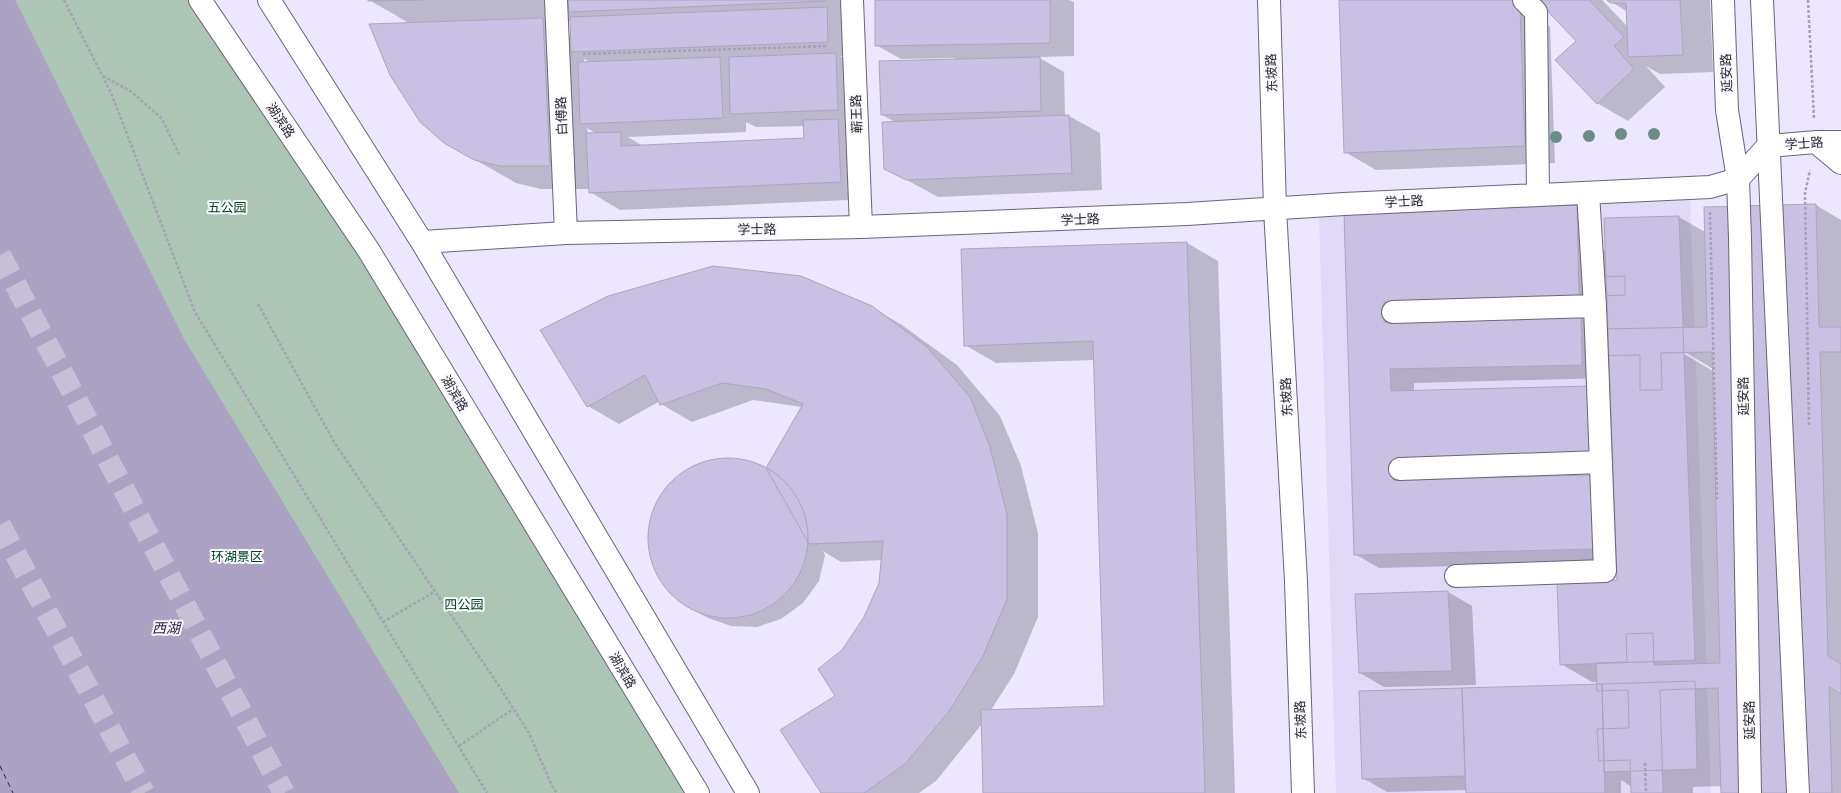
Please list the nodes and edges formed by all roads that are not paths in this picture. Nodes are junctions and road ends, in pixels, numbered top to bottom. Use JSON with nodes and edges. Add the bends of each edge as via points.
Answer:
{"nodes":[{"id":1,"x":200,"y":0,"type":"edge"},
{"id":2,"x":269,"y":0,"type":"edge"},
{"id":3,"x":556,"y":0,"type":"edge"},
{"id":4,"x":852,"y":0,"type":"edge"},
{"id":5,"x":1269,"y":0,"type":"edge"},
{"id":6,"x":1524,"y":0,"type":"edge"},
{"id":7,"x":1723,"y":0,"type":"edge"},
{"id":8,"x":1762,"y":0,"type":"edge"},
{"id":9,"x":1816,"y":142,"type":"junction"},
{"id":10,"x":1841,"y":142,"type":"edge"},
{"id":11,"x":1768,"y":146,"type":"junction"},
{"id":12,"x":1841,"y":163,"type":"edge"},
{"id":13,"x":1738,"y":179,"type":"junction"},
{"id":14,"x":1588,"y":194,"type":"junction"},
{"id":15,"x":1538,"y":195,"type":"junction"},
{"id":16,"x":1276,"y":209,"type":"junction"},
{"id":17,"x":860,"y":227,"type":"junction"},
{"id":18,"x":566,"y":232,"type":"junction"},
{"id":19,"x":422,"y":242,"type":"junction"},
{"id":20,"x":1595,"y":306,"type":"junction"},
{"id":21,"x":1393,"y":312,"type":"dead end"},
{"id":22,"x":1600,"y":462,"type":"junction"},
{"id":23,"x":1400,"y":469,"type":"dead end"},
{"id":24,"x":1456,"y":576,"type":"dead end"},
{"id":25,"x":698,"y":793,"type":"edge"},
{"id":26,"x":748,"y":793,"type":"edge"},
{"id":27,"x":1303,"y":793,"type":"edge"},
{"id":28,"x":1750,"y":793,"type":"edge"},
{"id":29,"x":1798,"y":793,"type":"edge"}],
"edges":[{"from":1,"to":25,"type":"street","name":"湖滨路","via":[[369,251]]},
{"from":2,"to":19,"type":"street"},
{"from":3,"to":18,"type":"street","name":"白傅路"},
{"from":4,"to":17,"type":"street","name":"蕲王路"},
{"from":5,"to":16,"type":"street","name":"东坡路"},
{"from":6,"to":15,"type":"street","via":[[1536,12]]},
{"from":7,"to":13,"type":"street","name":"延安路","via":[[1727,110]]},
{"from":8,"to":11,"type":"street"},
{"from":9,"to":10,"type":"street","name":"学士路"},
{"from":9,"to":11,"type":"street","name":"学士路"},
{"from":9,"to":12,"type":"street"},
{"from":11,"to":13,"type":"street"},
{"from":11,"to":29,"type":"street"},
{"from":13,"to":14,"type":"street","name":"学士路","via":[[1710,187]]},
{"from":13,"to":28,"type":"street","name":"延安路"},
{"from":14,"to":15,"type":"street","name":"学士路"},
{"from":14,"to":20,"type":"street"},
{"from":15,"to":16,"type":"street","name":"学士路"},
{"from":16,"to":17,"type":"street","name":"学士路"},
{"from":16,"to":27,"type":"street","name":"东坡路","via":[[1296,581]]},
{"from":17,"to":18,"type":"street","name":"学士路"},
{"from":18,"to":19,"type":"street","name":"学士路"},
{"from":19,"to":26,"type":"street"},
{"from":20,"to":21,"type":"street"},
{"from":20,"to":22,"type":"street"},
{"from":22,"to":23,"type":"street"},
{"from":22,"to":24,"type":"street","via":[[1605,571]]}]}
